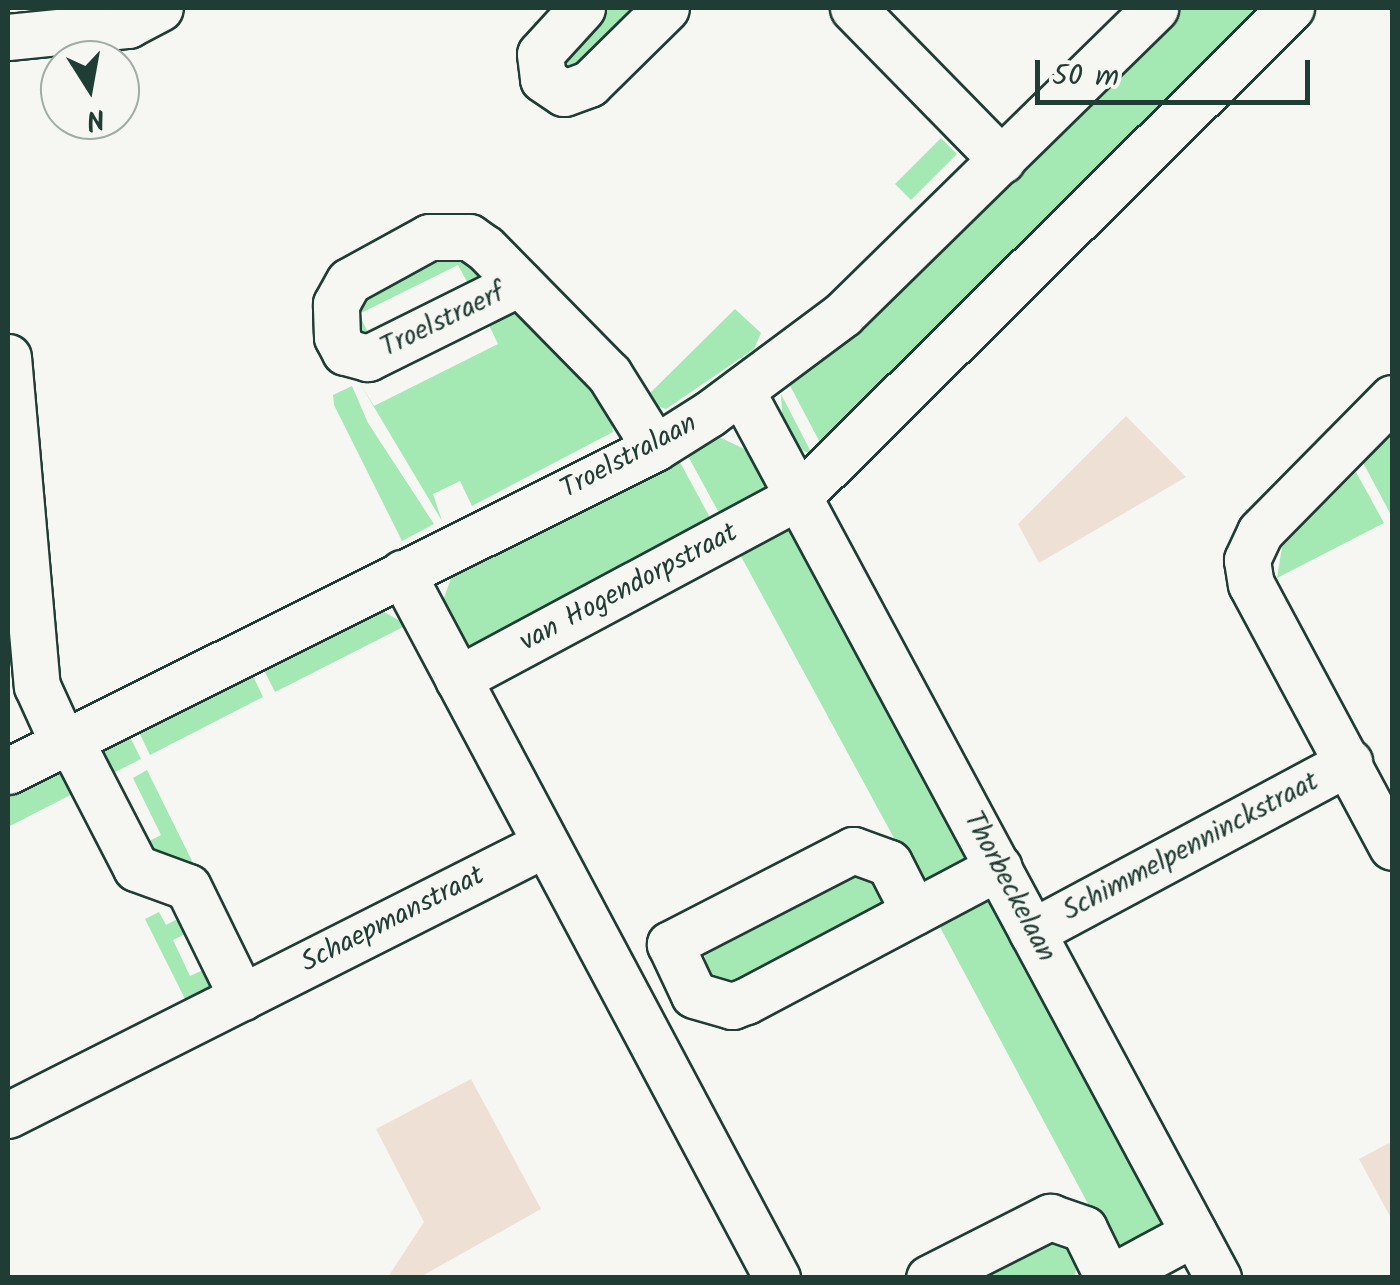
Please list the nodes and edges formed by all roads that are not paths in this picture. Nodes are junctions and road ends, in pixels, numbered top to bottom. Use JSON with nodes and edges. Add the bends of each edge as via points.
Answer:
{"nodes":[{"id":1,"x":160,"y":8,"type":"edge"},
{"id":2,"x":582,"y":8,"type":"edge"},
{"id":3,"x":666,"y":8,"type":"edge"},
{"id":4,"x":854,"y":8,"type":"edge"},
{"id":5,"x":1154,"y":8,"type":"edge"},
{"id":6,"x":1291,"y":8,"type":"edge"},
{"id":7,"x":8,"y":37,"type":"edge"},
{"id":8,"x":1002,"y":160,"type":"junction"},
{"id":9,"x":519,"y":283,"type":"dead end"},
{"id":10,"x":8,"y":357,"type":"edge"},
{"id":11,"x":742,"y":392,"type":"junction"},
{"id":12,"x":1392,"y":398,"type":"edge"},
{"id":13,"x":10,"y":409,"type":"edge"},
{"id":14,"x":655,"y":448,"type":"junction"},
{"id":15,"x":799,"y":496,"type":"junction"},
{"id":16,"x":402,"y":573,"type":"junction"},
{"id":17,"x":458,"y":679,"type":"junction"},
{"id":18,"x":66,"y":742,"type":"junction"},
{"id":19,"x":1349,"y":762,"type":"junction"},
{"id":20,"x":8,"y":770,"type":"edge"},
{"id":21,"x":545,"y":844,"type":"junction"},
{"id":22,"x":1392,"y":848,"type":"edge"},
{"id":23,"x":999,"y":867,"type":"junction"},
{"id":24,"x":914,"y":912,"type":"junction"},
{"id":25,"x":1032,"y":932,"type":"junction"},
{"id":26,"x":670,"y":944,"type":"junction"},
{"id":27,"x":613,"y":973,"type":"junction"},
{"id":28,"x":242,"y":997,"type":"junction"},
{"id":29,"x":8,"y":1115,"type":"edge"},
{"id":30,"x":1194,"y":1233,"type":"junction"},
{"id":31,"x":778,"y":1278,"type":"edge"},
{"id":32,"x":928,"y":1278,"type":"edge"},
{"id":33,"x":1109,"y":1278,"type":"edge"},
{"id":34,"x":1218,"y":1278,"type":"edge"}],
"edges":[{"from":1,"to":7,"type":"street","via":[[128,25]]},
{"from":2,"to":3,"type":"street","via":[[540,54],[542,80],[564,93],[589,84]]},
{"from":4,"to":8,"type":"street"},
{"from":5,"to":8,"type":"street","name":"Troelstralaan"},
{"from":6,"to":15,"type":"street"},
{"from":8,"to":11,"type":"street","name":"Troelstralaan","via":[[843,314]]},
{"from":9,"to":14,"type":"street","name":"Troelstraerf","via":[[608,374]]},
{"from":10,"to":13,"type":"street"},
{"from":11,"to":14,"type":"street","name":"Troelstralaan"},
{"from":11,"to":15,"type":"street","name":"Thorbeckelaan"},
{"from":12,"to":19,"type":"street","via":[[1260,532],[1247,560],[1251,584]]},
{"from":13,"to":18,"type":"street","via":[[37,686]]},
{"from":14,"to":16,"type":"street","name":"Troelstralaan"},
{"from":15,"to":17,"type":"street","name":"van Hogendorpstraat"},
{"from":15,"to":23,"type":"street","name":"Thorbeckelaan"},
{"from":16,"to":17,"type":"street"},
{"from":16,"to":18,"type":"street","name":"Troelstralaan"},
{"from":17,"to":21,"type":"street"},
{"from":18,"to":20,"type":"street","name":"Troelstralaan"},
{"from":18,"to":28,"type":"street","via":[[136,868],[188,887]]},
{"from":19,"to":22,"type":"street"},
{"from":19,"to":25,"type":"street","name":"Schimmelpenninckstraat"},
{"from":21,"to":27,"type":"street"},
{"from":21,"to":28,"type":"street","name":"Schaepmanstraat"},
{"from":23,"to":24,"type":"street"},
{"from":23,"to":25,"type":"street","name":"Thorbeckelaan"},
{"from":24,"to":26,"type":"street","via":[[889,864],[854,850]]},
{"from":24,"to":26,"type":"street","via":[[732,1006],[694,995]]},
{"from":25,"to":30,"type":"street","name":"Thorbeckelaan"},
{"from":26,"to":27,"type":"street"},
{"from":27,"to":31,"type":"street"},
{"from":28,"to":29,"type":"street","name":"Schaepmanstraat"},
{"from":30,"to":33,"type":"street"},
{"from":30,"to":34,"type":"street","name":"Thorbeckelaan"},
{"from":32,"to":33,"type":"street","via":[[1050,1217],[1084,1230]]}]}
